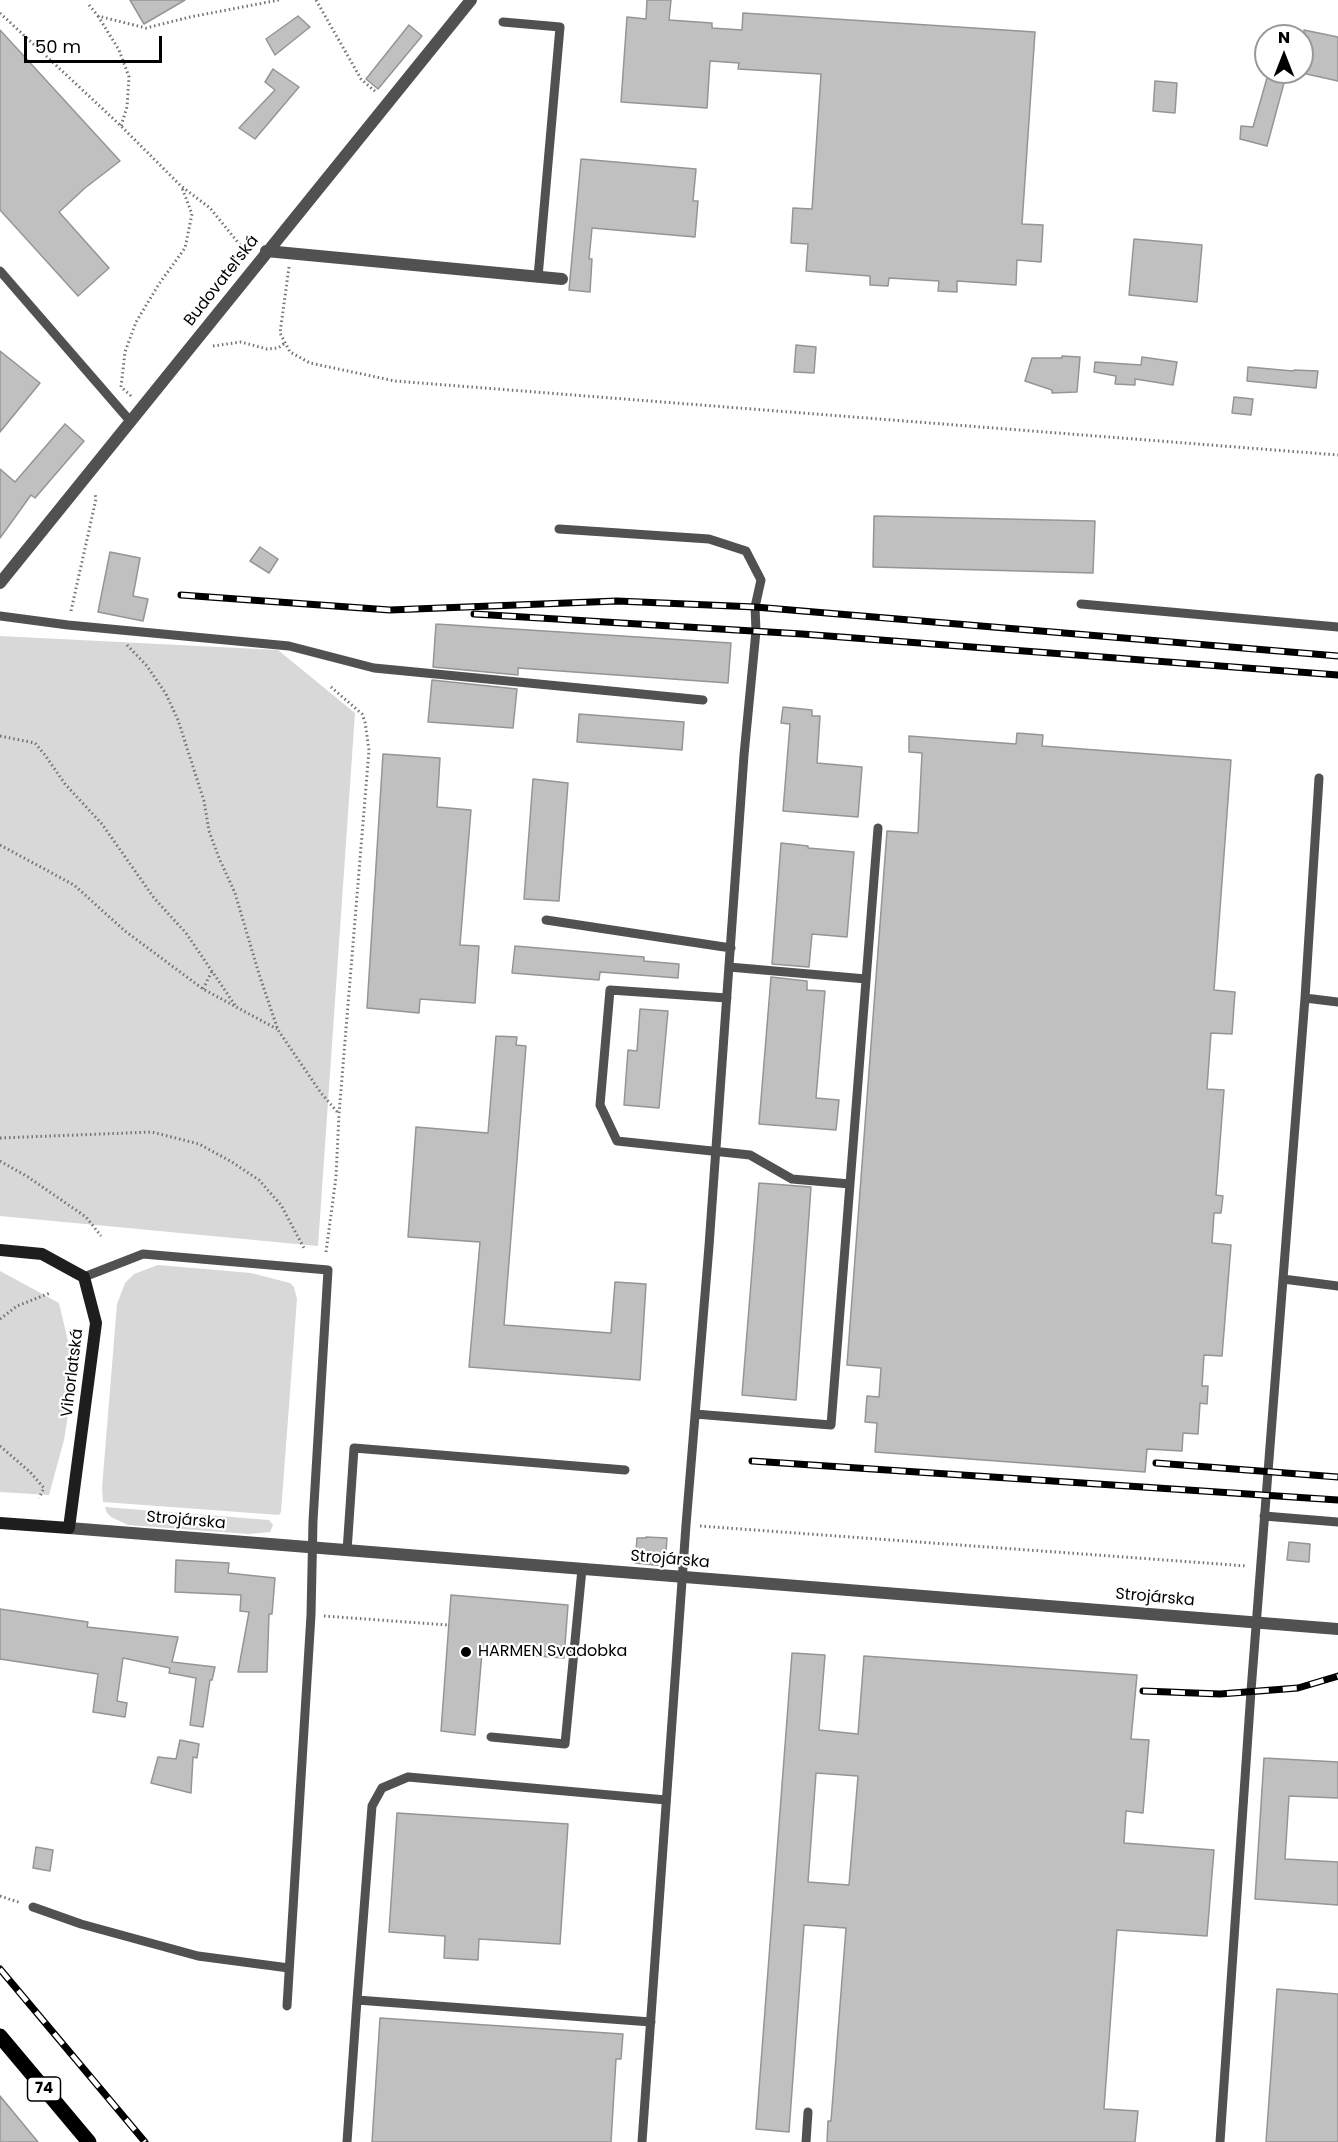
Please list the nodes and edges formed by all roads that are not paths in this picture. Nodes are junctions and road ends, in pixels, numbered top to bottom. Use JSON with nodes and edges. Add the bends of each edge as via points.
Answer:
{"nodes":[{"id":1,"x":471,"y":0,"type":"edge"},
{"id":2,"x":503,"y":22,"type":"dead end"},
{"id":3,"x":266,"y":251,"type":"junction"},
{"id":4,"x":0,"y":271,"type":"edge"},
{"id":5,"x":538,"y":277,"type":"junction"},
{"id":6,"x":562,"y":279,"type":"dead end"},
{"id":7,"x":131,"y":422,"type":"junction"},
{"id":8,"x":559,"y":529,"type":"dead end"},
{"id":9,"x":0,"y":583,"type":"edge"},
{"id":10,"x":1081,"y":604,"type":"dead end"},
{"id":11,"x":0,"y":616,"type":"edge"},
{"id":12,"x":1338,"y":627,"type":"edge"},
{"id":13,"x":703,"y":700,"type":"dead end"},
{"id":14,"x":1319,"y":778,"type":"dead end"},
{"id":15,"x":878,"y":828,"type":"dead end"},
{"id":16,"x":546,"y":920,"type":"dead end"},
{"id":17,"x":731,"y":948,"type":"junction"},
{"id":18,"x":729,"y":967,"type":"junction"},
{"id":19,"x":866,"y":979,"type":"junction"},
{"id":20,"x":727,"y":998,"type":"junction"},
{"id":21,"x":1305,"y":998,"type":"junction"},
{"id":22,"x":1338,"y":1002,"type":"edge"},
{"id":23,"x":716,"y":1151,"type":"junction"},
{"id":24,"x":850,"y":1184,"type":"junction"},
{"id":25,"x":0,"y":1250,"type":"edge"},
{"id":26,"x":84,"y":1277,"type":"junction"},
{"id":27,"x":1283,"y":1280,"type":"junction"},
{"id":28,"x":1338,"y":1286,"type":"edge"},
{"id":29,"x":695,"y":1414,"type":"junction"},
{"id":30,"x":625,"y":1470,"type":"dead end"},
{"id":31,"x":1264,"y":1516,"type":"junction"},
{"id":32,"x":1338,"y":1522,"type":"edge"},
{"id":33,"x":0,"y":1523,"type":"edge"},
{"id":34,"x":69,"y":1528,"type":"junction"},
{"id":35,"x":312,"y":1548,"type":"junction"},
{"id":36,"x":347,"y":1551,"type":"junction"},
{"id":37,"x":582,"y":1569,"type":"junction"},
{"id":38,"x":682,"y":1577,"type":"junction"},
{"id":39,"x":1257,"y":1623,"type":"junction"},
{"id":40,"x":1338,"y":1629,"type":"edge"},
{"id":41,"x":491,"y":1737,"type":"dead end"},
{"id":42,"x":666,"y":1800,"type":"junction"},
{"id":43,"x":33,"y":1908,"type":"road end"},
{"id":44,"x":290,"y":1968,"type":"junction"},
{"id":45,"x":357,"y":2000,"type":"junction"},
{"id":46,"x":287,"y":2006,"type":"dead end"},
{"id":47,"x":651,"y":2022,"type":"junction"},
{"id":48,"x":0,"y":2036,"type":"edge"},
{"id":49,"x":808,"y":2112,"type":"dead end"},
{"id":50,"x":88,"y":2142,"type":"edge"},
{"id":51,"x":346,"y":2142,"type":"edge"},
{"id":52,"x":642,"y":2142,"type":"edge"},
{"id":53,"x":806,"y":2142,"type":"edge"},
{"id":54,"x":1220,"y":2142,"type":"edge"}],
"edges":[{"from":1,"to":3,"type":"street","name":"Budovateľská"},
{"from":2,"to":5,"type":"lane","via":[[560,27]]},
{"from":3,"to":5,"type":"street"},
{"from":3,"to":7,"type":"street","name":"Budovateľská"},
{"from":4,"to":7,"type":"lane"},
{"from":5,"to":6,"type":"street"},
{"from":7,"to":9,"type":"street","name":"Budovateľská"},
{"from":8,"to":17,"type":"lane","via":[[709,539],[746,551],[761,580],[755,607]]},
{"from":10,"to":12,"type":"lane"},
{"from":11,"to":13,"type":"lane","via":[[289,646],[374,668]]},
{"from":14,"to":21,"type":"lane"},
{"from":15,"to":19,"type":"lane"},
{"from":16,"to":17,"type":"lane"},
{"from":17,"to":18,"type":"lane"},
{"from":18,"to":19,"type":"lane"},
{"from":18,"to":20,"type":"lane"},
{"from":19,"to":24,"type":"lane"},
{"from":20,"to":23,"type":"lane"},
{"from":20,"to":23,"type":"lane","via":[[610,990],[600,1105],[617,1141]]},
{"from":21,"to":22,"type":"lane"},
{"from":21,"to":27,"type":"lane"},
{"from":23,"to":24,"type":"lane","via":[[750,1155],[792,1179]]},
{"from":23,"to":29,"type":"lane"},
{"from":24,"to":29,"type":"lane","via":[[831,1425]]},
{"from":25,"to":26,"type":"main road","via":[[42,1254]]},
{"from":26,"to":34,"type":"main road","name":"Vihorlatská","via":[[96,1323]]},
{"from":26,"to":35,"type":"lane","via":[[143,1254],[328,1270]]},
{"from":27,"to":28,"type":"lane"},
{"from":27,"to":31,"type":"lane"},
{"from":29,"to":38,"type":"lane"},
{"from":30,"to":36,"type":"lane","via":[[354,1448]]},
{"from":31,"to":32,"type":"lane"},
{"from":31,"to":39,"type":"lane"},
{"from":33,"to":34,"type":"main road","name":"Strojárska"},
{"from":34,"to":35,"type":"street","name":"Strojárska"},
{"from":35,"to":36,"type":"street","name":"Strojárska"},
{"from":35,"to":44,"type":"lane"},
{"from":36,"to":37,"type":"street","name":"Strojárska"},
{"from":37,"to":38,"type":"street","name":"Strojárska"},
{"from":37,"to":41,"type":"lane","via":[[565,1744]]},
{"from":38,"to":39,"type":"street","name":"Strojárska"},
{"from":38,"to":42,"type":"lane"},
{"from":39,"to":40,"type":"street","name":"Strojárska"},
{"from":39,"to":54,"type":"lane"},
{"from":42,"to":45,"type":"lane","via":[[408,1777],[382,1788],[372,1806]]},
{"from":42,"to":47,"type":"lane"},
{"from":43,"to":44,"type":"lane","via":[[198,1956]]},
{"from":44,"to":46,"type":"lane"},
{"from":45,"to":47,"type":"lane"},
{"from":45,"to":51,"type":"lane"},
{"from":47,"to":52,"type":"lane"},
{"from":48,"to":50,"type":"main road","number":"74"},
{"from":49,"to":53,"type":"lane"}]}
